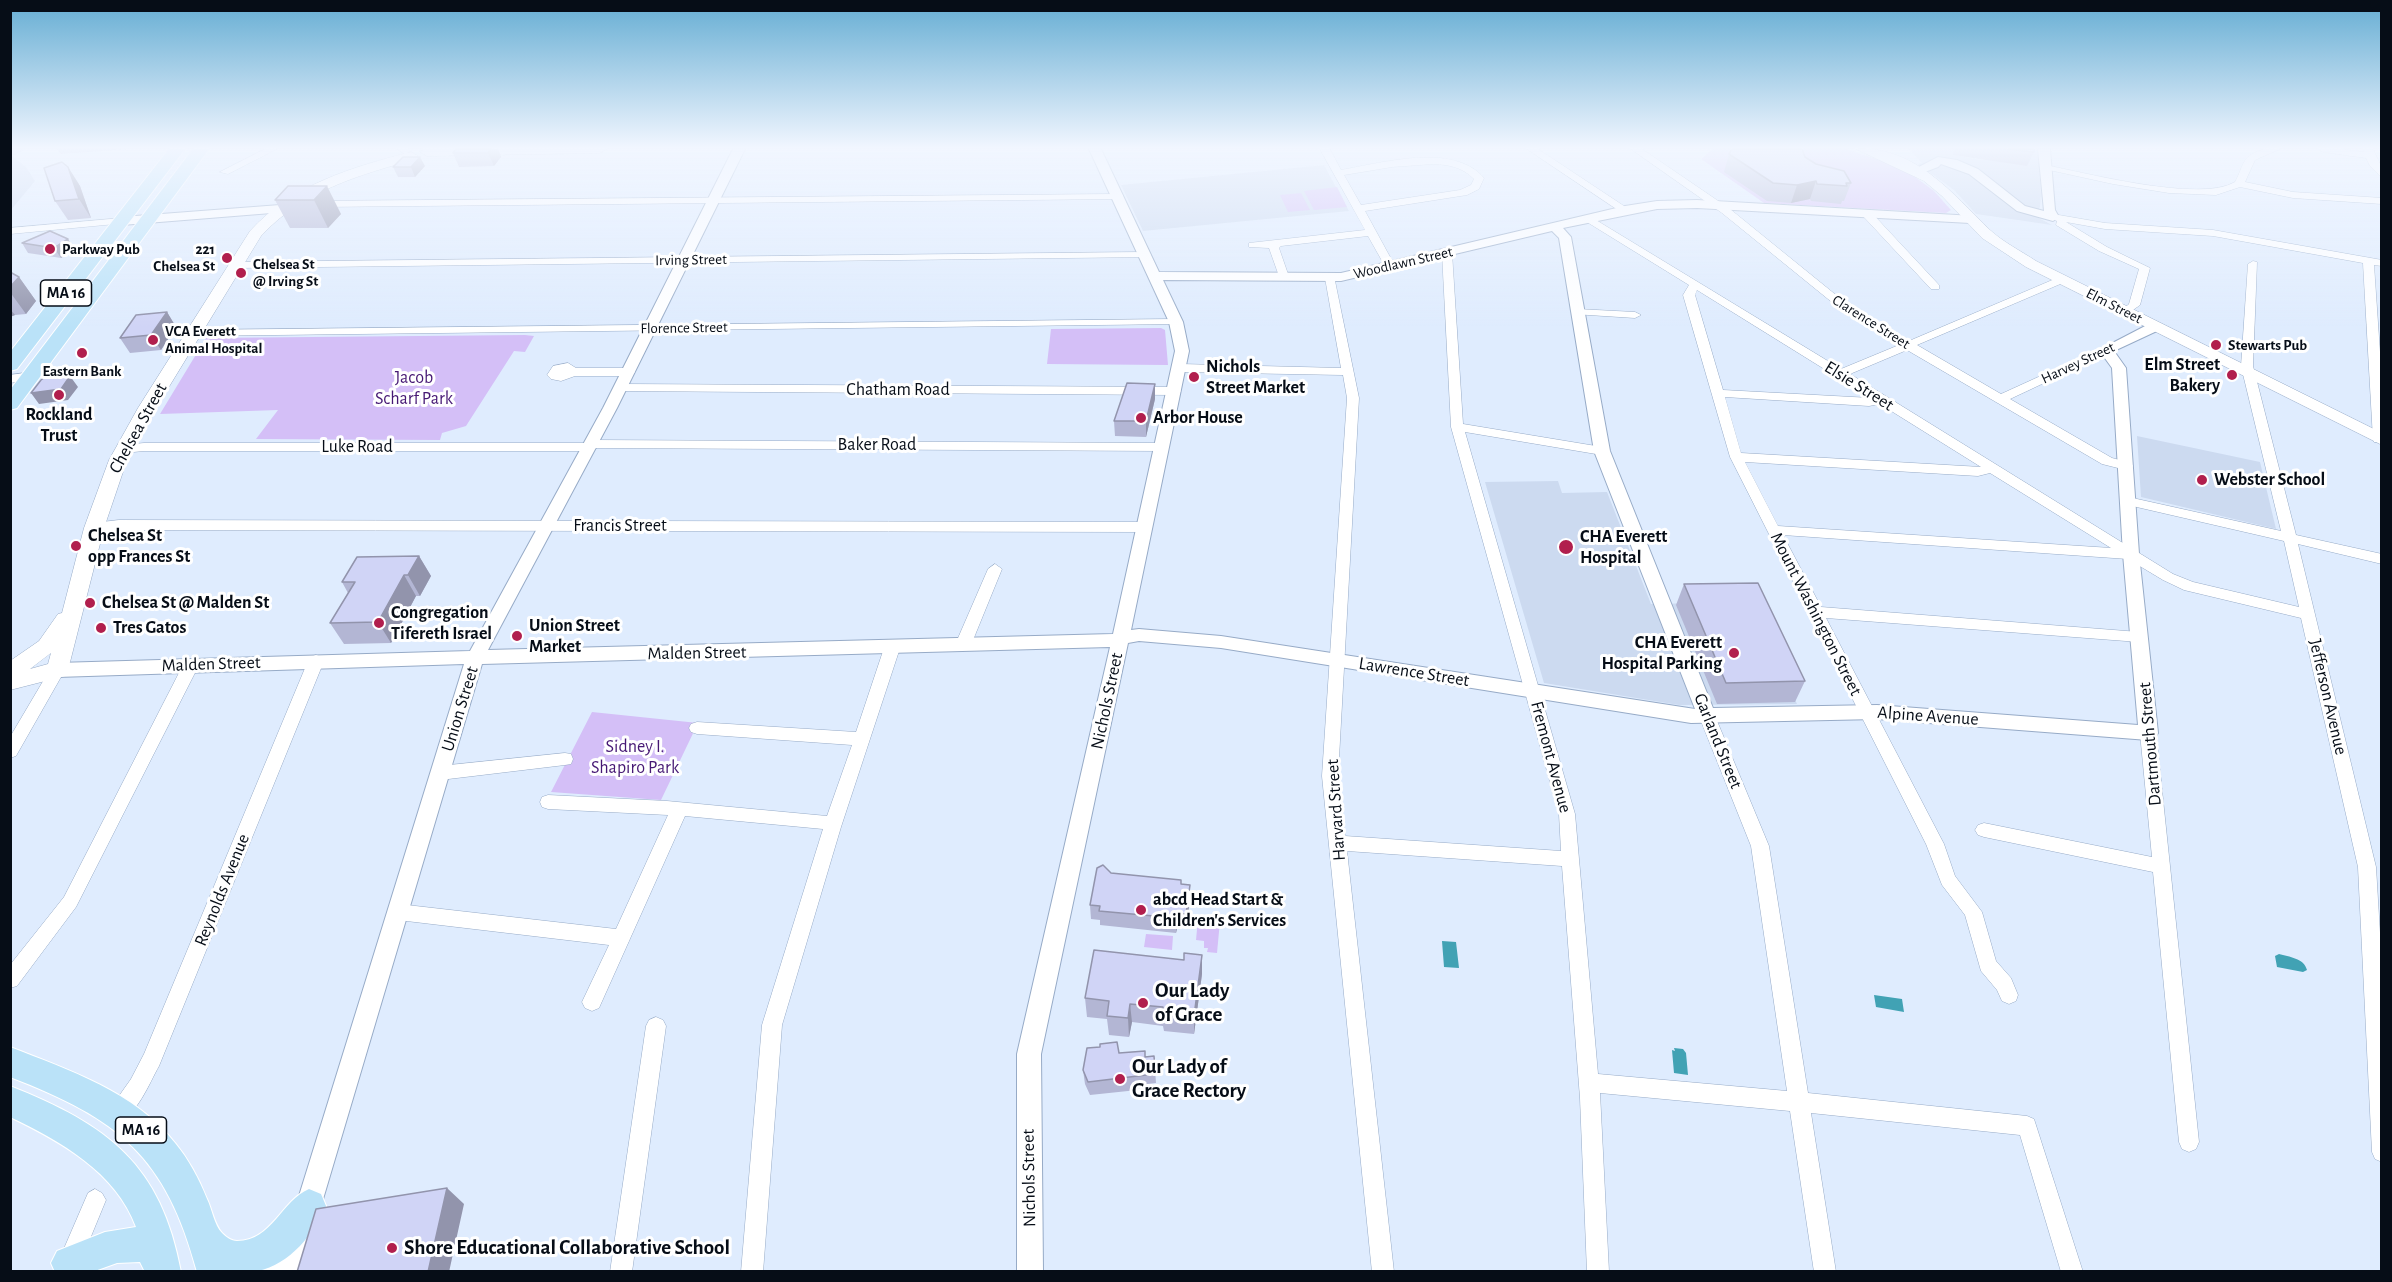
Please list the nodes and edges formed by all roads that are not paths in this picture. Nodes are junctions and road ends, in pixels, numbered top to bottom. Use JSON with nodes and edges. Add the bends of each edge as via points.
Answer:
{"nodes":[{"id":1,"x":1359,"y":208,"type":"edge"},
{"id":2,"x":131,"y":209,"type":"edge"},
{"id":3,"x":156,"y":209,"type":"edge"},
{"id":4,"x":253,"y":209,"type":"edge"},
{"id":5,"x":282,"y":209,"type":"edge"},
{"id":6,"x":710,"y":209,"type":"edge"},
{"id":7,"x":1125,"y":209,"type":"edge"},
{"id":8,"x":1634,"y":209,"type":"edge"},
{"id":9,"x":1721,"y":209,"type":"edge"},
{"id":10,"x":1796,"y":209,"type":"edge"},
{"id":11,"x":1961,"y":209,"type":"edge"},
{"id":12,"x":2025,"y":209,"type":"edge"},
{"id":13,"x":2050,"y":209,"type":"edge"},
{"id":14,"x":1625,"y":210,"type":"joint"},
{"id":15,"x":1866,"y":213,"type":"junction"},
{"id":16,"x":149,"y":218,"type":"junction"},
{"id":17,"x":2053,"y":218,"type":"junction"},
{"id":18,"x":1587,"y":219,"type":"junction"},
{"id":19,"x":1970,"y":219,"type":"junction"},
{"id":20,"x":122,"y":221,"type":"junction"},
{"id":21,"x":1555,"y":227,"type":"junction"},
{"id":22,"x":10,"y":231,"type":"edge"},
{"id":23,"x":1371,"y":233,"type":"junction"},
{"id":24,"x":1253,"y":244,"type":"dead end"},
{"id":25,"x":1275,"y":245,"type":"junction"},
{"id":26,"x":1447,"y":252,"type":"junction"},
{"id":27,"x":1146,"y":255,"type":"junction"},
{"id":28,"x":684,"y":260,"type":"junction"},
{"id":29,"x":2368,"y":261,"type":"junction"},
{"id":30,"x":2382,"y":263,"type":"edge"},
{"id":31,"x":2253,"y":264,"type":"dead end"},
{"id":32,"x":236,"y":265,"type":"junction"},
{"id":33,"x":1390,"y":266,"type":"junction"},
{"id":34,"x":1155,"y":276,"type":"junction"},
{"id":35,"x":1284,"y":277,"type":"junction"},
{"id":36,"x":1330,"y":278,"type":"junction"},
{"id":37,"x":2061,"y":280,"type":"junction"},
{"id":38,"x":1695,"y":284,"type":"junction"},
{"id":39,"x":1935,"y":287,"type":"dead end"},
{"id":40,"x":2377,"y":304,"type":"edge"},
{"id":41,"x":1577,"y":312,"type":"junction"},
{"id":42,"x":2126,"y":312,"type":"junction"},
{"id":43,"x":1635,"y":315,"type":"dead end"},
{"id":44,"x":1176,"y":322,"type":"junction"},
{"id":45,"x":2154,"y":327,"type":"junction"},
{"id":46,"x":651,"y":328,"type":"junction"},
{"id":47,"x":193,"y":333,"type":"junction"},
{"id":48,"x":1908,"y":346,"type":"junction"},
{"id":49,"x":2106,"y":350,"type":"junction"},
{"id":50,"x":10,"y":365,"type":"edge"},
{"id":51,"x":1180,"y":368,"type":"junction"},
{"id":52,"x":571,"y":372,"type":"dead end"},
{"id":53,"x":629,"y":372,"type":"junction"},
{"id":54,"x":1348,"y":372,"type":"junction"},
{"id":55,"x":1840,"y":374,"type":"junction"},
{"id":56,"x":2249,"y":374,"type":"junction"},
{"id":57,"x":32,"y":376,"type":"junction"},
{"id":58,"x":10,"y":379,"type":"edge"},
{"id":59,"x":621,"y":388,"type":"junction"},
{"id":60,"x":1175,"y":391,"type":"junction"},
{"id":61,"x":1717,"y":393,"type":"junction"},
{"id":62,"x":2000,"y":399,"type":"junction"},
{"id":63,"x":1882,"y":400,"type":"junction"},
{"id":64,"x":10,"y":404,"type":"edge"},
{"id":65,"x":1457,"y":427,"type":"junction"},
{"id":66,"x":2380,"y":439,"type":"edge"},
{"id":67,"x":591,"y":445,"type":"junction"},
{"id":68,"x":1163,"y":447,"type":"junction"},
{"id":69,"x":123,"y":449,"type":"junction"},
{"id":70,"x":1602,"y":451,"type":"junction"},
{"id":71,"x":1736,"y":457,"type":"junction"},
{"id":72,"x":2126,"y":466,"type":"junction"},
{"id":73,"x":1992,"y":468,"type":"junction"},
{"id":74,"x":2128,"y":501,"type":"junction"},
{"id":75,"x":547,"y":526,"type":"junction"},
{"id":76,"x":1145,"y":527,"type":"junction"},
{"id":77,"x":94,"y":528,"type":"junction"},
{"id":78,"x":1773,"y":530,"type":"junction"},
{"id":79,"x":2290,"y":539,"type":"junction"},
{"id":80,"x":2131,"y":554,"type":"junction"},
{"id":81,"x":2382,"y":559,"type":"edge"},
{"id":82,"x":995,"y":569,"type":"dead end"},
{"id":83,"x":74,"y":603,"type":"junction"},
{"id":84,"x":1816,"y":612,"type":"junction"},
{"id":85,"x":2308,"y":614,"type":"junction"},
{"id":86,"x":2139,"y":637,"type":"junction"},
{"id":87,"x":1120,"y":639,"type":"junction"},
{"id":88,"x":963,"y":645,"type":"junction"},
{"id":89,"x":892,"y":648,"type":"junction"},
{"id":90,"x":475,"y":658,"type":"junction"},
{"id":91,"x":1337,"y":659,"type":"junction"},
{"id":92,"x":316,"y":661,"type":"junction"},
{"id":93,"x":191,"y":665,"type":"junction"},
{"id":94,"x":57,"y":670,"type":"junction"},
{"id":95,"x":10,"y":674,"type":"edge"},
{"id":96,"x":10,"y":682,"type":"edge"},
{"id":97,"x":1532,"y":691,"type":"junction"},
{"id":98,"x":1866,"y":712,"type":"junction"},
{"id":99,"x":1707,"y":716,"type":"junction"},
{"id":100,"x":697,"y":728,"type":"dead end"},
{"id":101,"x":2148,"y":733,"type":"junction"},
{"id":102,"x":861,"y":739,"type":"junction"},
{"id":103,"x":10,"y":752,"type":"edge"},
{"id":104,"x":565,"y":759,"type":"dead end"},
{"id":105,"x":440,"y":773,"type":"junction"},
{"id":106,"x":548,"y":802,"type":"dead end"},
{"id":107,"x":679,"y":810,"type":"junction"},
{"id":108,"x":833,"y":823,"type":"junction"},
{"id":109,"x":1984,"y":830,"type":"dead end"},
{"id":110,"x":1337,"y":843,"type":"junction"},
{"id":111,"x":1572,"y":860,"type":"junction"},
{"id":112,"x":2161,"y":866,"type":"junction"},
{"id":113,"x":399,"y":912,"type":"junction"},
{"id":114,"x":621,"y":938,"type":"junction"},
{"id":115,"x":10,"y":980,"type":"edge"},
{"id":116,"x":2009,"y":995,"type":"dead end"},
{"id":117,"x":592,"y":1002,"type":"dead end"},
{"id":118,"x":656,"y":1026,"type":"dead end"},
{"id":119,"x":10,"y":1062,"type":"edge"},
{"id":120,"x":1589,"y":1083,"type":"junction"},
{"id":121,"x":10,"y":1101,"type":"edge"},
{"id":122,"x":1799,"y":1102,"type":"junction"},
{"id":123,"x":117,"y":1113,"type":"junction"},
{"id":124,"x":2381,"y":1140,"type":"edge"},
{"id":125,"x":2189,"y":1142,"type":"dead end"},
{"id":126,"x":95,"y":1200,"type":"dead end"},
{"id":127,"x":309,"y":1206,"type":"junction"},
{"id":128,"x":211,"y":1258,"type":"edge"},
{"id":129,"x":162,"y":1265,"type":"edge"},
{"id":130,"x":68,"y":1267,"type":"edge"},
{"id":131,"x":268,"y":1272,"type":"edge"},
{"id":132,"x":296,"y":1272,"type":"edge"},
{"id":133,"x":621,"y":1272,"type":"edge"},
{"id":134,"x":752,"y":1272,"type":"edge"},
{"id":135,"x":1030,"y":1272,"type":"edge"},
{"id":136,"x":1383,"y":1272,"type":"edge"},
{"id":137,"x":1599,"y":1272,"type":"edge"},
{"id":138,"x":1825,"y":1272,"type":"edge"},
{"id":139,"x":2072,"y":1272,"type":"edge"}],
"edges":[{"from":1,"to":23,"type":"street"},
{"from":2,"to":20,"type":"highway","number":"MA 16"},
{"from":3,"to":16,"type":"highway","number":"MA 16"},
{"from":4,"to":16,"type":"street"},
{"from":5,"to":32,"type":"main road","name":"Chelsea Street","via":[[259,229]]},
{"from":6,"to":28,"type":"street","name":"Union Street"},
{"from":7,"to":27,"type":"street","name":"Nichols Street"},
{"from":8,"to":14,"type":"street","name":"Woodlawn Street"},
{"from":9,"to":48,"type":"street","name":"Clarence Street","via":[[1830,298]]},
{"from":10,"to":15,"type":"street","name":"Woodlawn Street"},
{"from":11,"to":19,"type":"main road","name":"Elm Street"},
{"from":12,"to":17,"type":"street"},
{"from":13,"to":17,"type":"street"},
{"from":14,"to":18,"type":"street","name":"Woodlawn Street"},
{"from":15,"to":19,"type":"street","name":"Woodlawn Street"},
{"from":15,"to":39,"type":"street"},
{"from":16,"to":20,"type":"street"},
{"from":16,"to":57,"type":"highway","number":"MA 16"},
{"from":17,"to":29,"type":"street","via":[[2098,226],[2207,232]]},
{"from":17,"to":42,"type":"street","via":[[2107,251],[2145,267],[2134,305]]},
{"from":18,"to":21,"type":"street","name":"Woodlawn Street"},
{"from":18,"to":38,"type":"street","name":"Elsie Street"},
{"from":19,"to":37,"type":"main road","name":"Elm Street","via":[[2005,248]]},
{"from":20,"to":22,"type":"street"},
{"from":20,"to":50,"type":"highway","number":"MA 16"},
{"from":21,"to":26,"type":"street","name":"Woodlawn Street"},
{"from":21,"to":41,"type":"street","name":"Garland Street","via":[[1565,237]]},
{"from":23,"to":25,"type":"street"},
{"from":23,"to":33,"type":"street"},
{"from":24,"to":25,"type":"street"},
{"from":25,"to":35,"type":"street"},
{"from":26,"to":33,"type":"street","name":"Woodlawn Street"},
{"from":26,"to":65,"type":"street","name":"Fremont Avenue"},
{"from":27,"to":28,"type":"street","name":"Irving Street"},
{"from":27,"to":34,"type":"street","name":"Nichols Street"},
{"from":28,"to":32,"type":"street","name":"Irving Street"},
{"from":28,"to":46,"type":"street","name":"Union Street"},
{"from":29,"to":30,"type":"street"},
{"from":29,"to":40,"type":"street"},
{"from":31,"to":56,"type":"street","name":"Jefferson Avenue"},
{"from":32,"to":47,"type":"main road","name":"Chelsea Street"},
{"from":33,"to":36,"type":"street","name":"Woodlawn Street"},
{"from":34,"to":35,"type":"street","name":"Woodlawn Street"},
{"from":34,"to":44,"type":"street","name":"Nichols Street"},
{"from":35,"to":36,"type":"street","name":"Woodlawn Street"},
{"from":36,"to":54,"type":"street","name":"Harvard Street"},
{"from":37,"to":42,"type":"main road","name":"Elm Street"},
{"from":37,"to":48,"type":"street"},
{"from":38,"to":55,"type":"street","name":"Elsie Street"},
{"from":38,"to":61,"type":"street","name":"Mount Washington Street","via":[[1689,295]]},
{"from":40,"to":66,"type":"street"},
{"from":41,"to":43,"type":"street"},
{"from":41,"to":70,"type":"street","name":"Garland Street"},
{"from":42,"to":45,"type":"main road","name":"Elm Street"},
{"from":44,"to":46,"type":"street","name":"Florence Street"},
{"from":44,"to":51,"type":"street","name":"Nichols Street","via":[[1182,345]]},
{"from":45,"to":49,"type":"street","name":"Harvey Street"},
{"from":45,"to":56,"type":"main road","name":"Elm Street"},
{"from":46,"to":47,"type":"street","name":"Florence Street"},
{"from":46,"to":53,"type":"street","name":"Union Street"},
{"from":47,"to":69,"type":"main road","name":"Chelsea Street"},
{"from":48,"to":55,"type":"street"},
{"from":48,"to":62,"type":"street","name":"Clarence Street"},
{"from":49,"to":62,"type":"street","name":"Harvey Street"},
{"from":49,"to":72,"type":"street","name":"Dartmouth Street","via":[[2119,368]]},
{"from":51,"to":54,"type":"street"},
{"from":51,"to":60,"type":"street","name":"Nichols Street"},
{"from":52,"to":53,"type":"street"},
{"from":53,"to":59,"type":"street","name":"Union Street"},
{"from":54,"to":91,"type":"street","name":"Harvard Street","via":[[1353,400]]},
{"from":55,"to":63,"type":"street","name":"Elsie Street"},
{"from":56,"to":66,"type":"main road","name":"Elm Street"},
{"from":56,"to":79,"type":"street","name":"Jefferson Avenue"},
{"from":57,"to":58,"type":"street"},
{"from":57,"to":64,"type":"highway","number":"MA 16"},
{"from":59,"to":60,"type":"street","name":"Chatham Road"},
{"from":59,"to":67,"type":"street","name":"Union Street"},
{"from":60,"to":68,"type":"street","name":"Nichols Street"},
{"from":61,"to":63,"type":"street"},
{"from":61,"to":71,"type":"street","name":"Mount Washington Street"},
{"from":62,"to":72,"type":"street","name":"Clarence Street","via":[[2107,461]]},
{"from":63,"to":73,"type":"street","name":"Elsie Street"},
{"from":65,"to":70,"type":"street"},
{"from":65,"to":97,"type":"street","name":"Fremont Avenue"},
{"from":67,"to":68,"type":"street","name":"Baker Road"},
{"from":67,"to":69,"type":"street","name":"Luke Road"},
{"from":67,"to":75,"type":"street","name":"Union Street"},
{"from":68,"to":76,"type":"street","name":"Nichols Street"},
{"from":69,"to":77,"type":"main road","name":"Chelsea Street"},
{"from":70,"to":99,"type":"street","name":"Garland Street"},
{"from":71,"to":73,"type":"street","via":[[1978,472]]},
{"from":71,"to":78,"type":"street","name":"Mount Washington Street"},
{"from":72,"to":74,"type":"street","name":"Dartmouth Street"},
{"from":73,"to":80,"type":"street","name":"Elsie Street"},
{"from":74,"to":79,"type":"street"},
{"from":74,"to":80,"type":"street","name":"Dartmouth Street"},
{"from":75,"to":76,"type":"street","name":"Francis Street"},
{"from":75,"to":77,"type":"street","name":"Francis Street"},
{"from":75,"to":90,"type":"street","name":"Union Street"},
{"from":76,"to":87,"type":"street","name":"Nichols Street"},
{"from":77,"to":83,"type":"main road","name":"Chelsea Street"},
{"from":78,"to":80,"type":"street"},
{"from":78,"to":84,"type":"street","name":"Mount Washington Street"},
{"from":79,"to":81,"type":"street"},
{"from":79,"to":85,"type":"street","name":"Jefferson Avenue"},
{"from":80,"to":85,"type":"street","name":"Elsie Street","via":[[2183,584]]},
{"from":80,"to":86,"type":"street","name":"Dartmouth Street"},
{"from":82,"to":88,"type":"street"},
{"from":83,"to":94,"type":"main road","name":"Chelsea Street"},
{"from":83,"to":95,"type":"main road","via":[[50,643]]},
{"from":84,"to":86,"type":"street"},
{"from":84,"to":98,"type":"street","name":"Mount Washington Street"},
{"from":85,"to":124,"type":"street","name":"Jefferson Avenue","via":[[2367,867]]},
{"from":86,"to":101,"type":"street","name":"Dartmouth Street"},
{"from":87,"to":88,"type":"street","name":"Malden Street"},
{"from":87,"to":91,"type":"street","name":"Lawrence Street","via":[[1142,635],[1188,639]]},
{"from":87,"to":135,"type":"street","name":"Nichols Street","via":[[1029,1054]]},
{"from":88,"to":89,"type":"street","name":"Malden Street"},
{"from":89,"to":90,"type":"street","name":"Malden Street"},
{"from":89,"to":102,"type":"street"},
{"from":90,"to":92,"type":"street","name":"Malden Street"},
{"from":90,"to":105,"type":"street","name":"Union Street"},
{"from":91,"to":97,"type":"street","name":"Lawrence Street"},
{"from":91,"to":110,"type":"street","name":"Harvard Street","via":[[1330,774]]},
{"from":92,"to":93,"type":"street","name":"Malden Street"},
{"from":92,"to":123,"type":"street","name":"Reynolds Avenue","via":[[152,1059],[133,1094]]},
{"from":93,"to":94,"type":"street","name":"Malden Street"},
{"from":93,"to":115,"type":"street","via":[[70,902]]},
{"from":94,"to":96,"type":"main road"},
{"from":94,"to":103,"type":"street"},
{"from":97,"to":99,"type":"street","name":"Lawrence Street"},
{"from":97,"to":111,"type":"street","name":"Fremont Avenue","via":[[1567,811]]},
{"from":98,"to":99,"type":"street","name":"Alpine Avenue"},
{"from":98,"to":101,"type":"street","name":"Alpine Avenue"},
{"from":98,"to":116,"type":"street","name":"Mount Washington Street","via":[[1937,847],[1948,880],[1973,912],[1988,965]]},
{"from":99,"to":122,"type":"street","name":"Garland Street","via":[[1760,846]]},
{"from":100,"to":102,"type":"street"},
{"from":101,"to":112,"type":"street","name":"Dartmouth Street"},
{"from":102,"to":108,"type":"street"},
{"from":104,"to":105,"type":"street"},
{"from":105,"to":113,"type":"street","name":"Union Street"},
{"from":106,"to":107,"type":"street"},
{"from":107,"to":108,"type":"street"},
{"from":107,"to":114,"type":"street"},
{"from":108,"to":134,"type":"street","via":[[772,1022]]},
{"from":109,"to":112,"type":"street"},
{"from":110,"to":111,"type":"street"},
{"from":110,"to":136,"type":"street","name":"Harvard Street"},
{"from":111,"to":120,"type":"street","name":"Fremont Avenue"},
{"from":112,"to":125,"type":"street","name":"Dartmouth Street"},
{"from":113,"to":114,"type":"street"},
{"from":113,"to":127,"type":"street","name":"Union Street"},
{"from":114,"to":117,"type":"street"},
{"from":118,"to":133,"type":"street"},
{"from":119,"to":123,"type":"highway","number":"MA 16","via":[[87,1095]]},
{"from":120,"to":122,"type":"street"},
{"from":120,"to":137,"type":"street","name":"Fremont Avenue"},
{"from":121,"to":129,"type":"highway","number":"MA 16","via":[[79,1135],[120,1168],[148,1214]]},
{"from":122,"to":138,"type":"street","name":"Garland Street"},
{"from":122,"to":139,"type":"street","via":[[2027,1126]]},
{"from":123,"to":128,"type":"highway","number":"MA 16","via":[[143,1132],[170,1164],[190,1200]]},
{"from":126,"to":130,"type":"street"},
{"from":127,"to":128,"type":"highway","via":[[284,1238],[258,1254],[232,1259],[219,1254]]},
{"from":127,"to":131,"type":"street","name":"Union Street","via":[[295,1236]]},
{"from":127,"to":132,"type":"street","name":"Union Street"},
{"from":129,"to":130,"type":"highway","via":[[152,1248],[135,1244],[117,1246]]}]}
